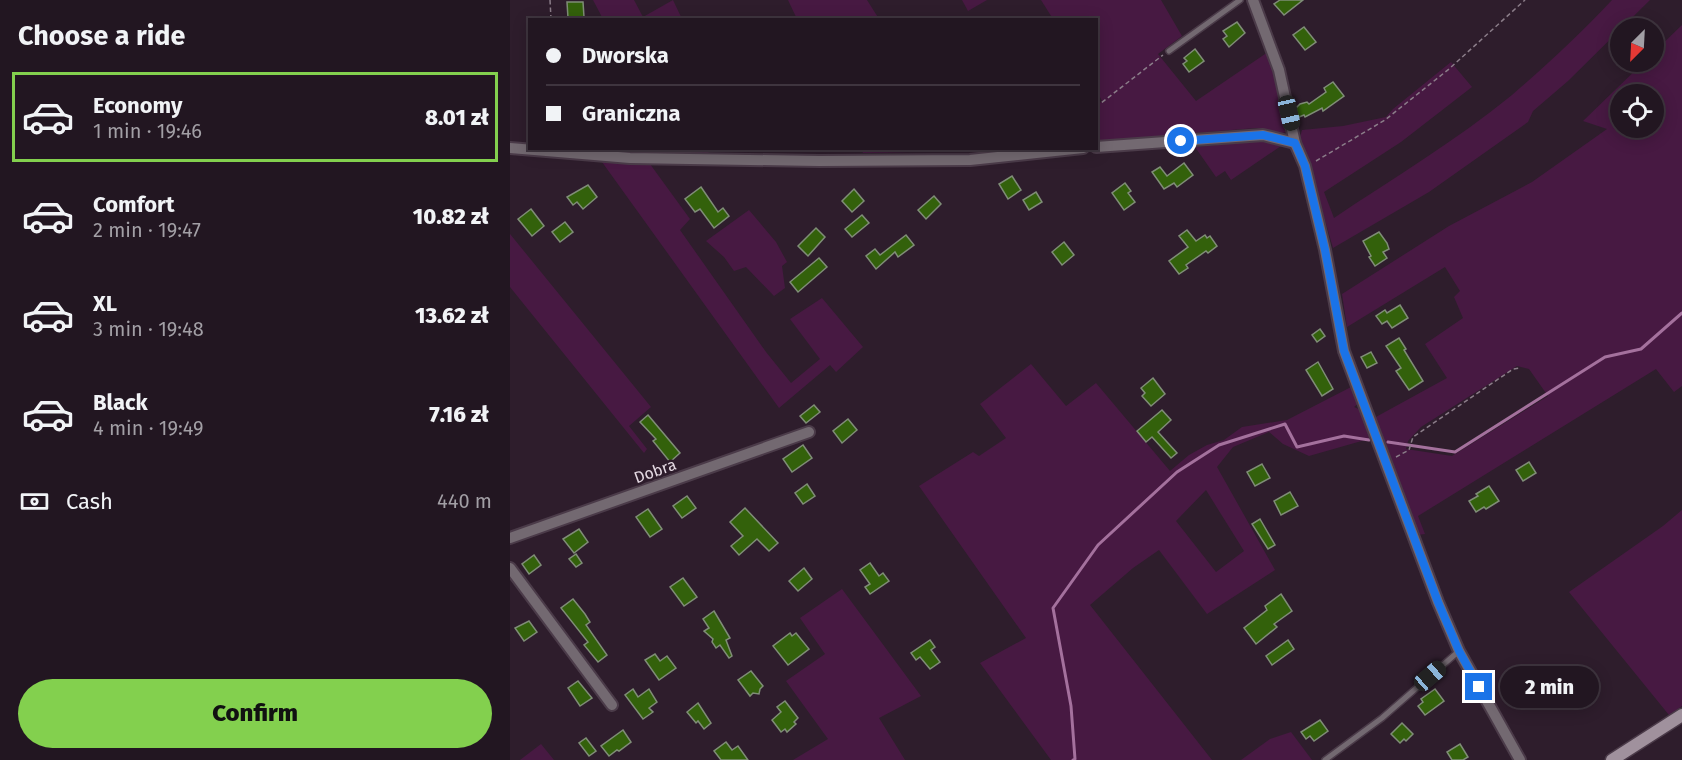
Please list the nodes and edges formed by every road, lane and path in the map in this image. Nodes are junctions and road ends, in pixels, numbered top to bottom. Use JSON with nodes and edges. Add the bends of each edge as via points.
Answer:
{"nodes":[{"id":1,"x":550,"y":0,"type":"edge"},
{"id":2,"x":1240,"y":0,"type":"edge"},
{"id":3,"x":1253,"y":0,"type":"edge"},
{"id":4,"x":1525,"y":0,"type":"edge"},
{"id":5,"x":551,"y":18,"type":"edge"},
{"id":6,"x":1168,"y":51,"type":"joint"},
{"id":7,"x":1098,"y":104,"type":"edge"},
{"id":8,"x":1295,"y":143,"type":"junction"},
{"id":9,"x":1098,"y":147,"type":"edge"},
{"id":10,"x":510,"y":148,"type":"edge"},
{"id":11,"x":528,"y":150,"type":"edge"},
{"id":12,"x":534,"y":150,"type":"edge"},
{"id":13,"x":1064,"y":150,"type":"edge"},
{"id":14,"x":1304,"y":164,"type":"junction"},
{"id":15,"x":1521,"y":368,"type":"dead end"},
{"id":16,"x":810,"y":432,"type":"dead end"},
{"id":17,"x":1386,"y":463,"type":"junction"},
{"id":18,"x":510,"y":538,"type":"edge"},
{"id":19,"x":510,"y":568,"type":"edge"},
{"id":20,"x":1459,"y":651,"type":"junction"},
{"id":21,"x":612,"y":705,"type":"dead end"},
{"id":22,"x":1682,"y":715,"type":"edge"},
{"id":23,"x":1325,"y":760,"type":"edge"},
{"id":24,"x":1520,"y":760,"type":"edge"},
{"id":25,"x":1612,"y":760,"type":"edge"}],
"edges":[{"from":1,"to":5,"type":"path"},
{"from":2,"to":6,"type":"lane"},
{"from":3,"to":8,"type":"street","via":[[1279,70]]},
{"from":4,"to":14,"type":"path","via":[[1385,120],[1320,160]]},
{"from":6,"to":7,"type":"path"},
{"from":8,"to":9,"type":"street","via":[[1263,135]]},
{"from":8,"to":14,"type":"street"},
{"from":10,"to":11,"type":"street"},
{"from":12,"to":13,"type":"street","via":[[630,158],[819,161],[970,160]]},
{"from":14,"to":17,"type":"street","via":[[1344,351]]},
{"from":15,"to":17,"type":"path","via":[[1513,369],[1413,437],[1409,450]]},
{"from":16,"to":18,"type":"street","name":"Dobra"},
{"from":17,"to":20,"type":"street"},
{"from":19,"to":21,"type":"street"},
{"from":20,"to":23,"type":"lane","via":[[1382,718]]},
{"from":20,"to":24,"type":"street"},
{"from":22,"to":25,"type":"main road"}]}
